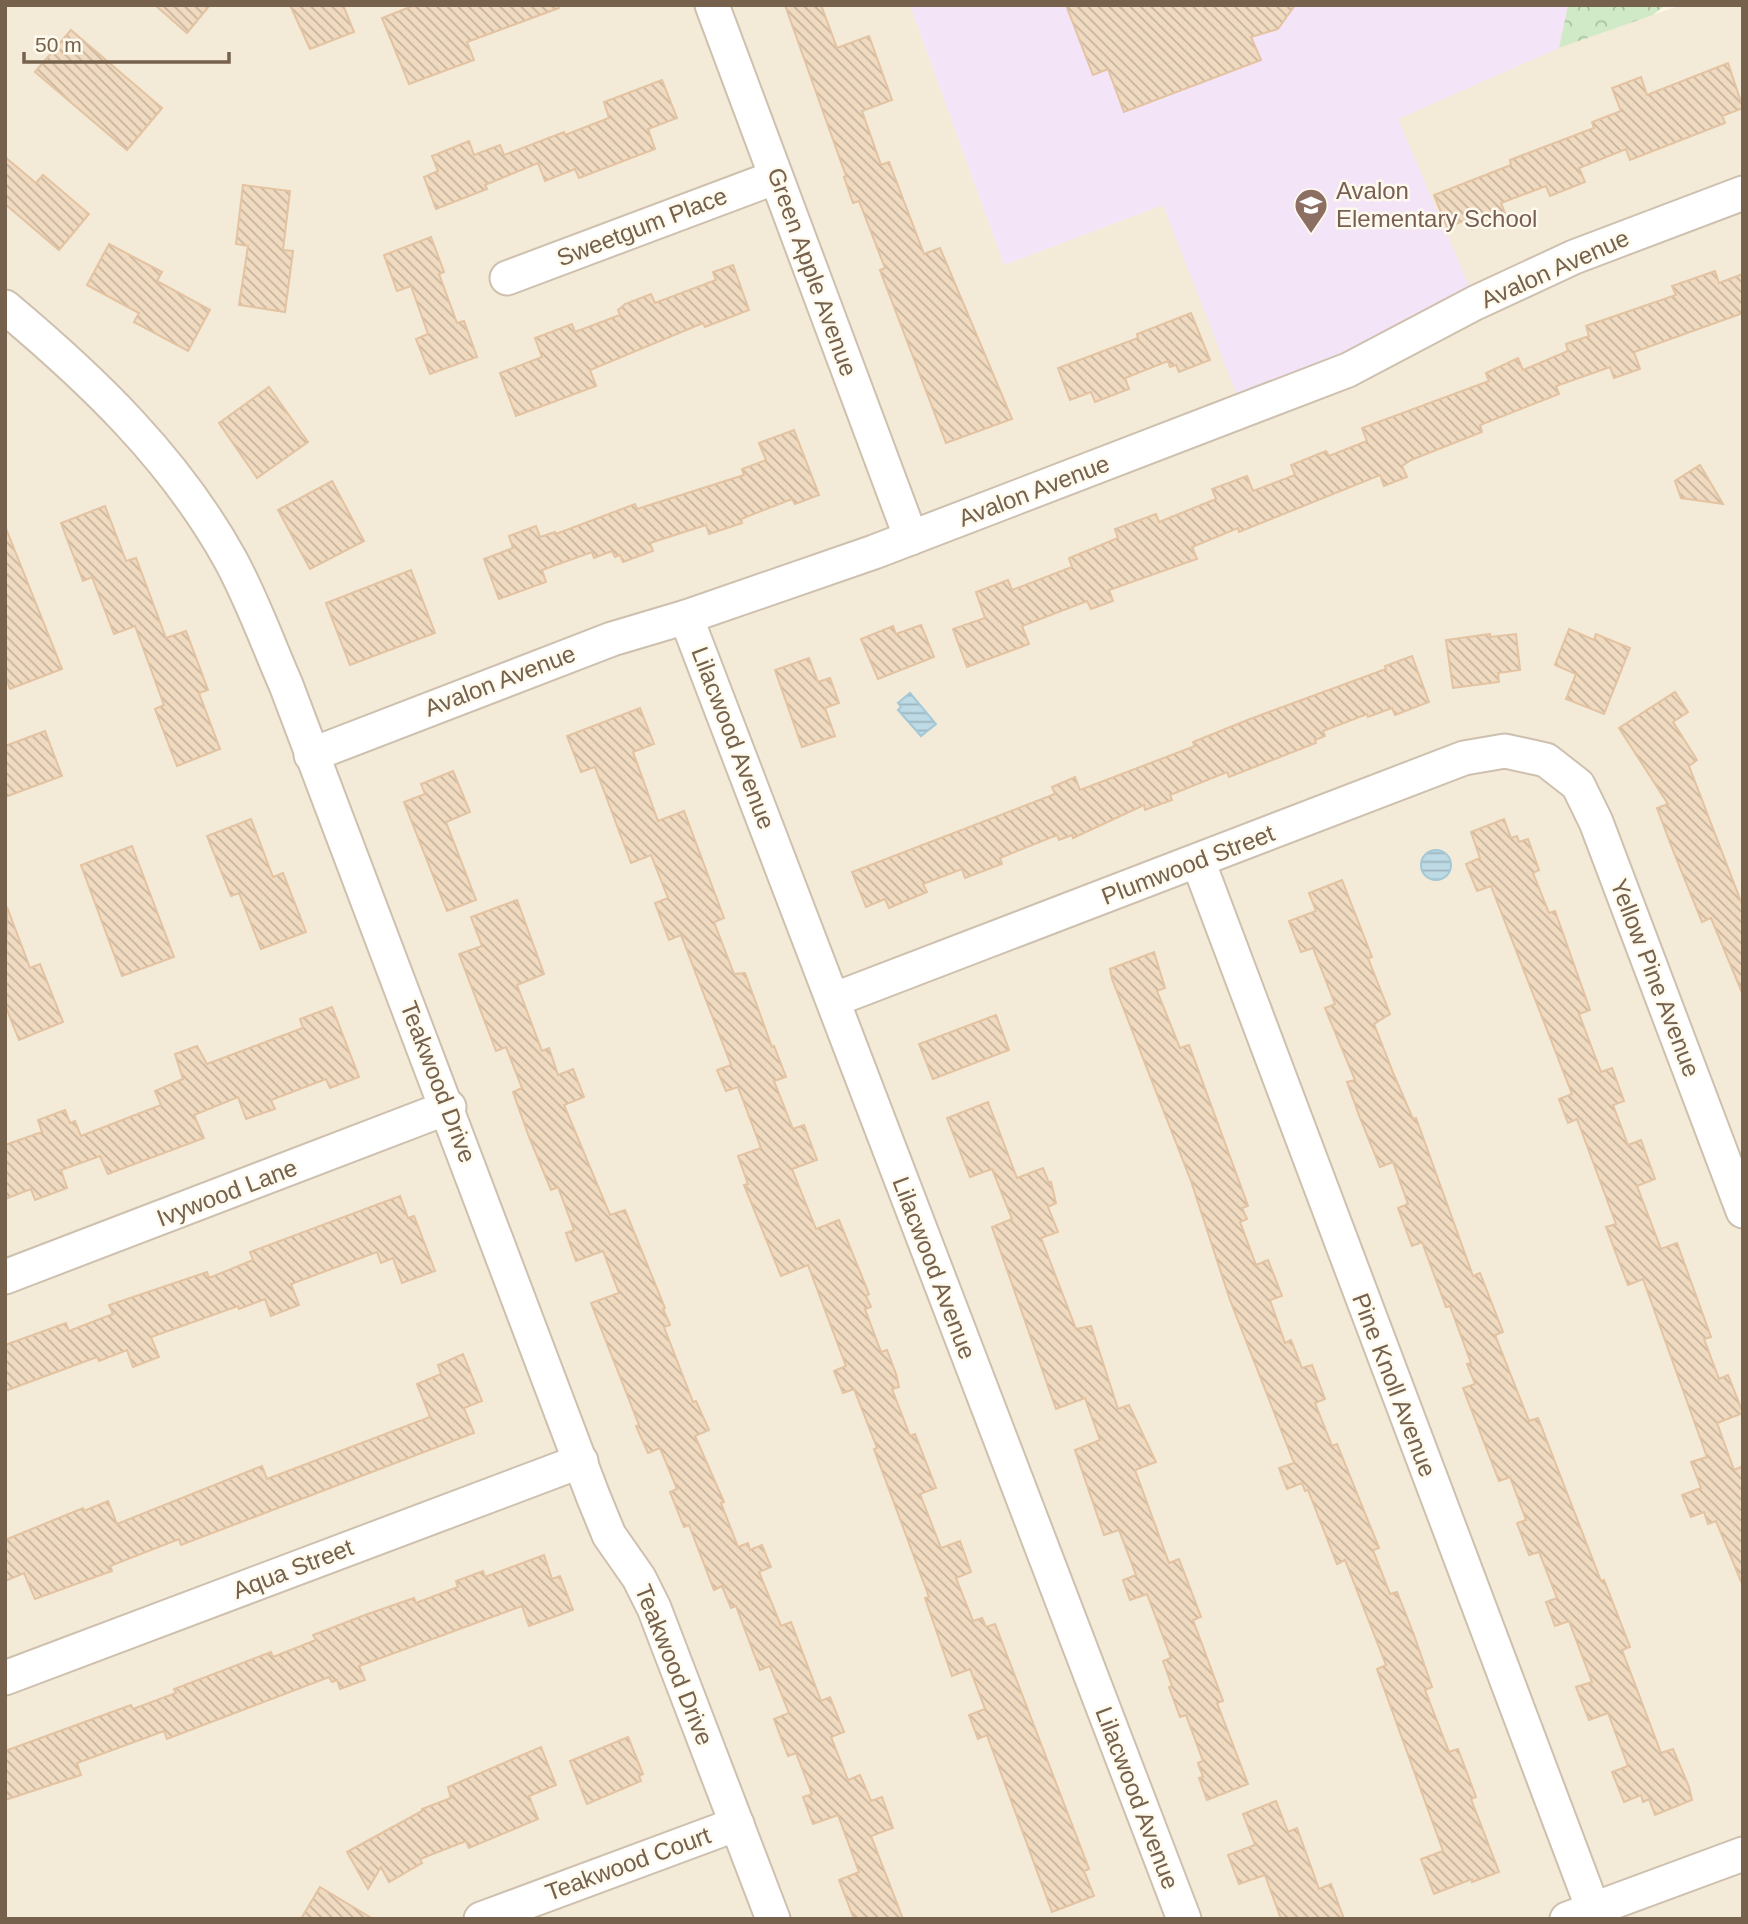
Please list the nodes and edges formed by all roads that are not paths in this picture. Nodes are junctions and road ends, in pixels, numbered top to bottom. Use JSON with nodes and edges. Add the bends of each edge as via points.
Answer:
{"nodes":[{"id":1,"x":712,"y":5,"type":"edge"},
{"id":2,"x":776,"y":177,"type":"junction"},
{"id":3,"x":1743,"y":193,"type":"edge"},
{"id":4,"x":507,"y":278,"type":"dead end"},
{"id":5,"x":5,"y":307,"type":"edge"},
{"id":6,"x":911,"y":538,"type":"junction"},
{"id":7,"x":687,"y":617,"type":"junction"},
{"id":8,"x":312,"y":755,"type":"junction"},
{"id":9,"x":1546,"y":760,"type":"joint"},
{"id":10,"x":1198,"y":861,"type":"junction"},
{"id":11,"x":833,"y":1000,"type":"junction"},
{"id":12,"x":449,"y":1107,"type":"junction"},
{"id":13,"x":1743,"y":1211,"type":"edge"},
{"id":14,"x":5,"y":1278,"type":"edge"},
{"id":15,"x":581,"y":1461,"type":"junction"},
{"id":16,"x":5,"y":1678,"type":"edge"},
{"id":17,"x":737,"y":1824,"type":"junction"},
{"id":18,"x":1743,"y":1854,"type":"edge"},
{"id":19,"x":1580,"y":1914,"type":"edge"},
{"id":20,"x":481,"y":1919,"type":"edge"},
{"id":21,"x":773,"y":1919,"type":"edge"},
{"id":22,"x":1184,"y":1919,"type":"edge"}],
"edges":[{"from":1,"to":2,"type":"street","name":"Green Apple Avenue"},
{"from":2,"to":4,"type":"street","name":"Sweetgum Place"},
{"from":2,"to":6,"type":"street","name":"Green Apple Avenue"},
{"from":3,"to":6,"type":"street","name":"Avalon Avenue","via":[[1574,257],[1348,370]]},
{"from":5,"to":8,"type":"street","name":"Teakwood Drive","via":[[134,425],[187,492],[230,559]]},
{"from":6,"to":7,"type":"street","name":"Avalon Avenue"},
{"from":7,"to":8,"type":"street","name":"Avalon Avenue","via":[[600,643]]},
{"from":7,"to":11,"type":"street","name":"Lilacwood Avenue"},
{"from":8,"to":12,"type":"street","name":"Teakwood Drive"},
{"from":9,"to":10,"type":"street","name":"Plumwood Street","via":[[1505,751],[1464,758]]},
{"from":9,"to":13,"type":"street","name":"Yellow Pine Avenue","via":[[1578,785],[1596,822]]},
{"from":10,"to":11,"type":"street","name":"Plumwood Street"},
{"from":10,"to":19,"type":"street","name":"Pine Knoll Avenue"},
{"from":11,"to":22,"type":"street","name":"Lilacwood Avenue"},
{"from":12,"to":14,"type":"street","name":"Ivywood Lane"},
{"from":12,"to":15,"type":"street","name":"Teakwood Drive"},
{"from":15,"to":16,"type":"street","name":"Aqua Street"},
{"from":15,"to":17,"type":"street","name":"Teakwood Drive","via":[[609,1535],[654,1608]]},
{"from":17,"to":20,"type":"street","name":"Teakwood Court"},
{"from":17,"to":21,"type":"street","name":"Teakwood Drive"},
{"from":18,"to":19,"type":"street"}]}
